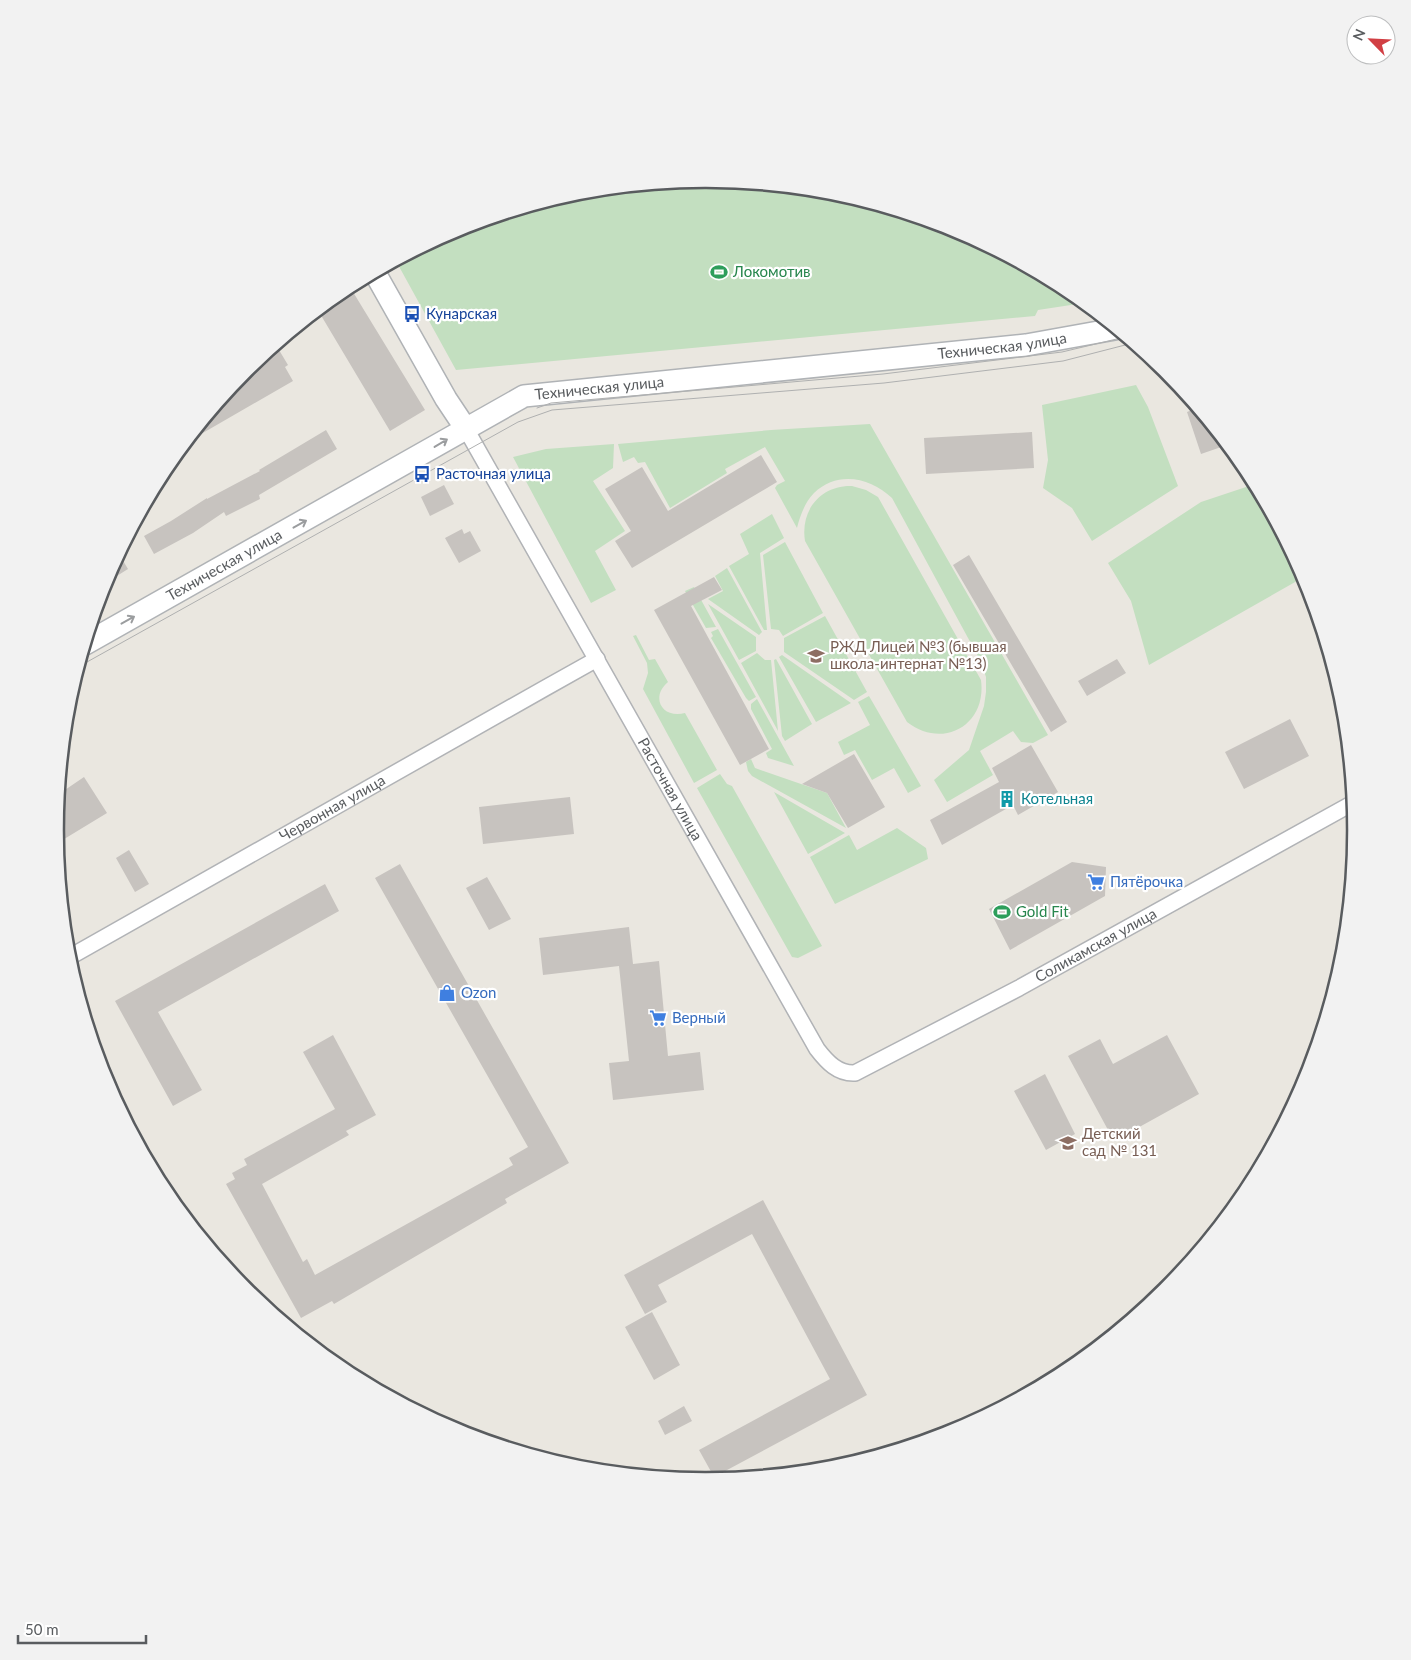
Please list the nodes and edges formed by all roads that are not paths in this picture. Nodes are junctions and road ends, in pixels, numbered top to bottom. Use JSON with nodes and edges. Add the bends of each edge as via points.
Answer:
{"nodes":[{"id":1,"x":378,"y":278,"type":"edge"},
{"id":2,"x":1107,"y":330,"type":"edge"},
{"id":3,"x":466,"y":429,"type":"junction"},
{"id":4,"x":93,"y":639,"type":"edge"},
{"id":5,"x":597,"y":659,"type":"junction"},
{"id":6,"x":1346,"y":807,"type":"edge"},
{"id":7,"x":76,"y":954,"type":"edge"},
{"id":8,"x":835,"y":1068,"type":"joint"}],
"edges":[{"from":1,"to":3,"type":"main road","name":"Расточная улица"},
{"from":2,"to":3,"type":"main road","name":"Техническая улица","via":[[1026,345],[524,396]]},
{"from":4,"to":3,"type":"main road","name":"Техническая улица","one_way":true},
{"from":3,"to":5,"type":"street","name":"Расточная улица"},
{"from":5,"to":7,"type":"street","name":"Червонная улица"},
{"from":5,"to":8,"type":"street","name":"Расточная улица","via":[[817,1049]]},
{"from":6,"to":8,"type":"street","name":"Соликамская улица","via":[[1019,988],[855,1073],[846,1074]]}]}
